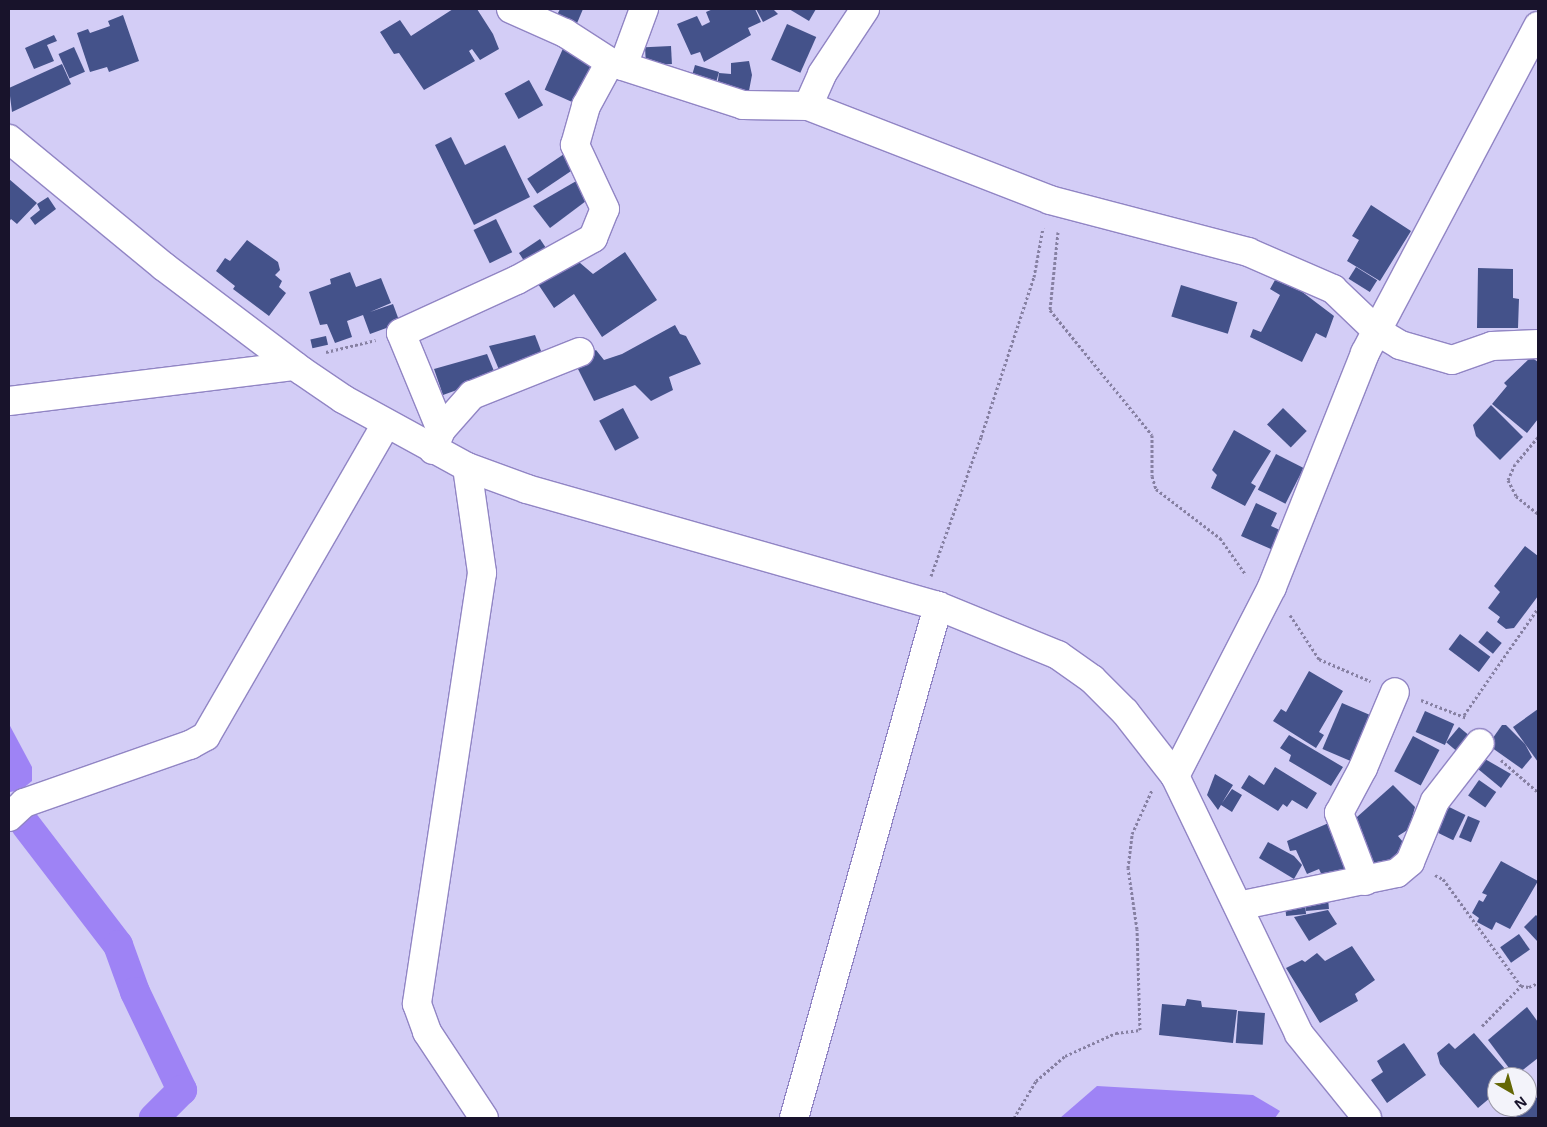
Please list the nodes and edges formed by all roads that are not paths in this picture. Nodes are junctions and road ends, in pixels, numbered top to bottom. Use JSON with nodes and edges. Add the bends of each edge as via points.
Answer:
{"nodes":[{"id":1,"x":511,"y":9,"type":"edge"},
{"id":2,"x":644,"y":9,"type":"edge"},
{"id":3,"x":865,"y":9,"type":"edge"},
{"id":4,"x":1538,"y":26,"type":"edge"},
{"id":5,"x":616,"y":64,"type":"junction"},
{"id":6,"x":808,"y":106,"type":"junction"},
{"id":7,"x":9,"y":139,"type":"edge"},
{"id":8,"x":1377,"y":331,"type":"junction"},
{"id":9,"x":1538,"y":344,"type":"edge"},
{"id":10,"x":580,"y":352,"type":"dead end"},
{"id":11,"x":298,"y":368,"type":"junction"},
{"id":12,"x":9,"y":401,"type":"edge"},
{"id":13,"x":386,"y":424,"type":"junction"},
{"id":14,"x":437,"y":440,"type":"junction"},
{"id":15,"x":467,"y":467,"type":"junction"},
{"id":16,"x":930,"y":604,"type":"junction"},
{"id":17,"x":1395,"y":692,"type":"dead end"},
{"id":18,"x":1480,"y":744,"type":"dead end"},
{"id":19,"x":1172,"y":772,"type":"junction"},
{"id":20,"x":9,"y":817,"type":"edge"},
{"id":21,"x":1365,"y":881,"type":"junction"},
{"id":22,"x":1238,"y":906,"type":"junction"},
{"id":23,"x":484,"y":1118,"type":"edge"},
{"id":24,"x":794,"y":1118,"type":"edge"},
{"id":25,"x":1367,"y":1118,"type":"edge"}],
"edges":[{"from":1,"to":5,"type":"street","via":[[565,33]]},
{"from":2,"to":5,"type":"street"},
{"from":3,"to":6,"type":"street","via":[[822,74]]},
{"from":4,"to":8,"type":"street"},
{"from":5,"to":6,"type":"street","via":[[743,106]]},
{"from":5,"to":14,"type":"street","via":[[586,106],[575,145],[605,209],[593,238],[517,280],[400,333]]},
{"from":6,"to":8,"type":"street","via":[[1048,205],[1248,252],[1333,289]]},
{"from":7,"to":11,"type":"street","via":[[156,260]]},
{"from":8,"to":9,"type":"street","via":[[1400,345],[1452,360],[1492,346]]},
{"from":8,"to":19,"type":"street","via":[[1264,603]]},
{"from":10,"to":14,"type":"street","via":[[472,395]]},
{"from":11,"to":12,"type":"street"},
{"from":11,"to":13,"type":"street"},
{"from":13,"to":14,"type":"street"},
{"from":13,"to":20,"type":"street","via":[[206,736],[190,745],[24,803],[10,812]]},
{"from":14,"to":15,"type":"street"},
{"from":15,"to":16,"type":"street","via":[[526,489]]},
{"from":15,"to":23,"type":"street","via":[[482,572],[417,1004],[427,1032]]},
{"from":16,"to":19,"type":"street","via":[[1058,655],[1092,679],[1124,712]]},
{"from":16,"to":24,"type":"street"},
{"from":17,"to":21,"type":"street","via":[[1360,774],[1339,813]]},
{"from":18,"to":21,"type":"street","via":[[1435,801],[1410,862],[1396,873]]},
{"from":19,"to":22,"type":"street"},
{"from":21,"to":22,"type":"street"},
{"from":22,"to":25,"type":"street","via":[[1299,1034]]}]}
